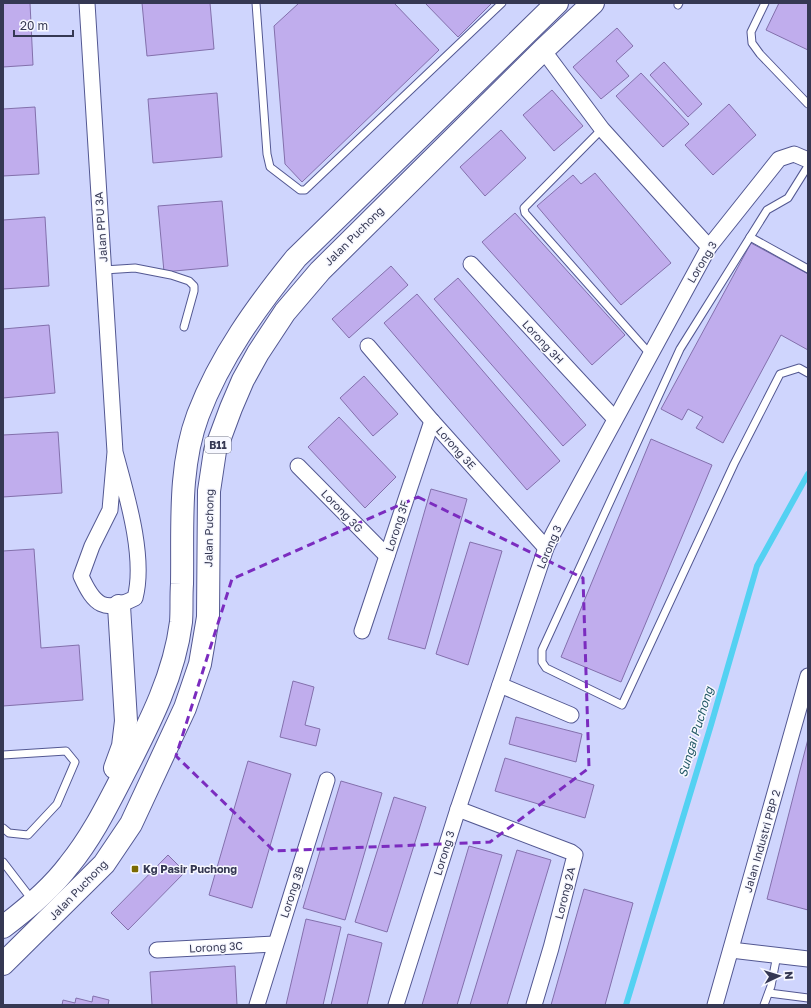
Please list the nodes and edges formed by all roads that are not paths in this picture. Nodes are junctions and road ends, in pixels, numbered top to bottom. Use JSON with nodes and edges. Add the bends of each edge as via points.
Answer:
{"nodes":[{"id":1,"x":87,"y":3,"type":"edge"},
{"id":2,"x":256,"y":3,"type":"edge"},
{"id":3,"x":502,"y":3,"type":"edge"},
{"id":4,"x":557,"y":3,"type":"edge"},
{"id":5,"x":593,"y":3,"type":"edge"},
{"id":6,"x":765,"y":3,"type":"edge"},
{"id":7,"x":543,"y":50,"type":"junction"},
{"id":8,"x":808,"y":104,"type":"edge"},
{"id":9,"x":602,"y":129,"type":"junction"},
{"id":10,"x":808,"y":160,"type":"edge"},
{"id":11,"x":808,"y":166,"type":"edge"},
{"id":12,"x":750,"y":236,"type":"junction"},
{"id":13,"x":709,"y":247,"type":"junction"},
{"id":14,"x":471,"y":264,"type":"dead end"},
{"id":15,"x":808,"y":269,"type":"edge"},
{"id":16,"x":104,"y":270,"type":"junction"},
{"id":17,"x":184,"y":327,"type":"dead end"},
{"id":18,"x":368,"y":346,"type":"dead end"},
{"id":19,"x":650,"y":354,"type":"junction"},
{"id":20,"x":808,"y":373,"type":"edge"},
{"id":21,"x":615,"y":419,"type":"junction"},
{"id":22,"x":432,"y":421,"type":"junction"},
{"id":23,"x":115,"y":452,"type":"junction"},
{"id":24,"x":298,"y":466,"type":"dead end"},
{"id":25,"x":546,"y":548,"type":"junction"},
{"id":26,"x":387,"y":556,"type":"junction"},
{"id":27,"x":119,"y":606,"type":"junction"},
{"id":28,"x":362,"y":631,"type":"dead end"},
{"id":29,"x":807,"y":683,"type":"edge"},
{"id":30,"x":500,"y":685,"type":"junction"},
{"id":31,"x":571,"y":715,"type":"dead end"},
{"id":32,"x":3,"y":755,"type":"edge"},
{"id":33,"x":327,"y":780,"type":"dead end"},
{"id":34,"x":458,"y":809,"type":"junction"},
{"id":35,"x":96,"y":827,"type":"junction"},
{"id":36,"x":3,"y":828,"type":"edge"},
{"id":37,"x":3,"y":862,"type":"edge"},
{"id":38,"x":34,"y":903,"type":"junction"},
{"id":39,"x":3,"y":927,"type":"edge"},
{"id":40,"x":275,"y":944,"type":"junction"},
{"id":41,"x":157,"y":950,"type":"dead end"},
{"id":42,"x":731,"y":950,"type":"junction"},
{"id":43,"x":777,"y":955,"type":"junction"},
{"id":44,"x":808,"y":959,"type":"edge"},
{"id":45,"x":3,"y":964,"type":"edge"},
{"id":46,"x":768,"y":993,"type":"junction"},
{"id":47,"x":808,"y":998,"type":"edge"},
{"id":48,"x":257,"y":1005,"type":"edge"},
{"id":49,"x":396,"y":1005,"type":"edge"},
{"id":50,"x":534,"y":1005,"type":"edge"},
{"id":51,"x":714,"y":1005,"type":"edge"},
{"id":52,"x":764,"y":1005,"type":"edge"}],
"edges":[{"from":1,"to":16,"type":"street","name":"Jalan PPU 3A"},
{"from":2,"to":3,"type":"lane","via":[[270,167],[300,190],[305,190]]},
{"from":4,"to":35,"type":"main road","name":"Jalan Puchong","number":"B11","via":[[296,258],[241,332],[198,415],[189,447],[184,492],[181,622],[171,670],[152,718]]},
{"from":5,"to":7,"type":"main road","name":"Jalan Puchong","number":"B11"},
{"from":6,"to":8,"type":"lane","via":[[751,32],[752,43]]},
{"from":7,"to":9,"type":"street"},
{"from":7,"to":45,"type":"main road","name":"Jalan Puchong","number":"B11","via":[[320,271],[285,312],[258,353],[237,394],[215,451],[209,491],[208,616],[200,664],[185,708],[131,824],[104,864]]},
{"from":9,"to":13,"type":"street"},
{"from":9,"to":19,"type":"lane","via":[[524,208],[525,213]]},
{"from":10,"to":13,"type":"street","name":"Lorong 3","via":[[794,154],[779,159]]},
{"from":11,"to":12,"type":"lane","via":[[788,198],[767,210]]},
{"from":12,"to":15,"type":"lane"},
{"from":12,"to":20,"type":"lane","via":[[680,349],[542,650],[542,662],[546,668],[622,705],[734,464],[780,374],[799,368]]},
{"from":13,"to":19,"type":"street","name":"Lorong 3"},
{"from":14,"to":21,"type":"street","name":"Lorong 3H"},
{"from":16,"to":17,"type":"lane","via":[[135,268],[189,281],[194,286],[194,291]]},
{"from":16,"to":23,"type":"street","name":"Jalan PPU 3A"},
{"from":18,"to":22,"type":"street","name":"Lorong 3E"},
{"from":19,"to":21,"type":"street","name":"Lorong 3"},
{"from":21,"to":25,"type":"street","name":"Lorong 3"},
{"from":22,"to":25,"type":"street","name":"Lorong 3E"},
{"from":22,"to":26,"type":"street","name":"Lorong 3F"},
{"from":23,"to":27,"type":"street","name":"Jalan PPU 3A","via":[[129,502],[138,584],[135,598]]},
{"from":23,"to":27,"type":"street","name":"Jalan PPU 3A","via":[[110,510],[81,576],[90,594],[103,606]]},
{"from":24,"to":26,"type":"street","name":"Lorong 3G"},
{"from":25,"to":30,"type":"street","name":"Lorong 3"},
{"from":26,"to":28,"type":"street","name":"Lorong 3F"},
{"from":27,"to":35,"type":"main road","via":[[126,721],[123,746]]},
{"from":29,"to":42,"type":"street","name":"Jalan Industri PBP 2"},
{"from":30,"to":31,"type":"street"},
{"from":30,"to":34,"type":"street","name":"Lorong 3"},
{"from":32,"to":36,"type":"lane","via":[[66,751],[75,762],[57,804],[28,835],[9,833]]},
{"from":33,"to":40,"type":"street","name":"Lorong 3B"},
{"from":34,"to":49,"type":"street","name":"Lorong 3"},
{"from":34,"to":50,"type":"street","name":"Lorong 2A","via":[[575,855]]},
{"from":35,"to":38,"type":"main road","name":"Jalan Puchong","number":"B11","via":[[69,866]]},
{"from":37,"to":38,"type":"lane"},
{"from":38,"to":39,"type":"main road","name":"Jalan Puchong","number":"B11"},
{"from":40,"to":41,"type":"street","name":"Lorong 3C"},
{"from":40,"to":48,"type":"street","name":"Lorong 3B"},
{"from":42,"to":43,"type":"street"},
{"from":42,"to":51,"type":"street","name":"Jalan Industri PBP 2"},
{"from":43,"to":44,"type":"street"},
{"from":43,"to":46,"type":"lane"},
{"from":46,"to":47,"type":"lane"},
{"from":46,"to":52,"type":"lane"}]}
